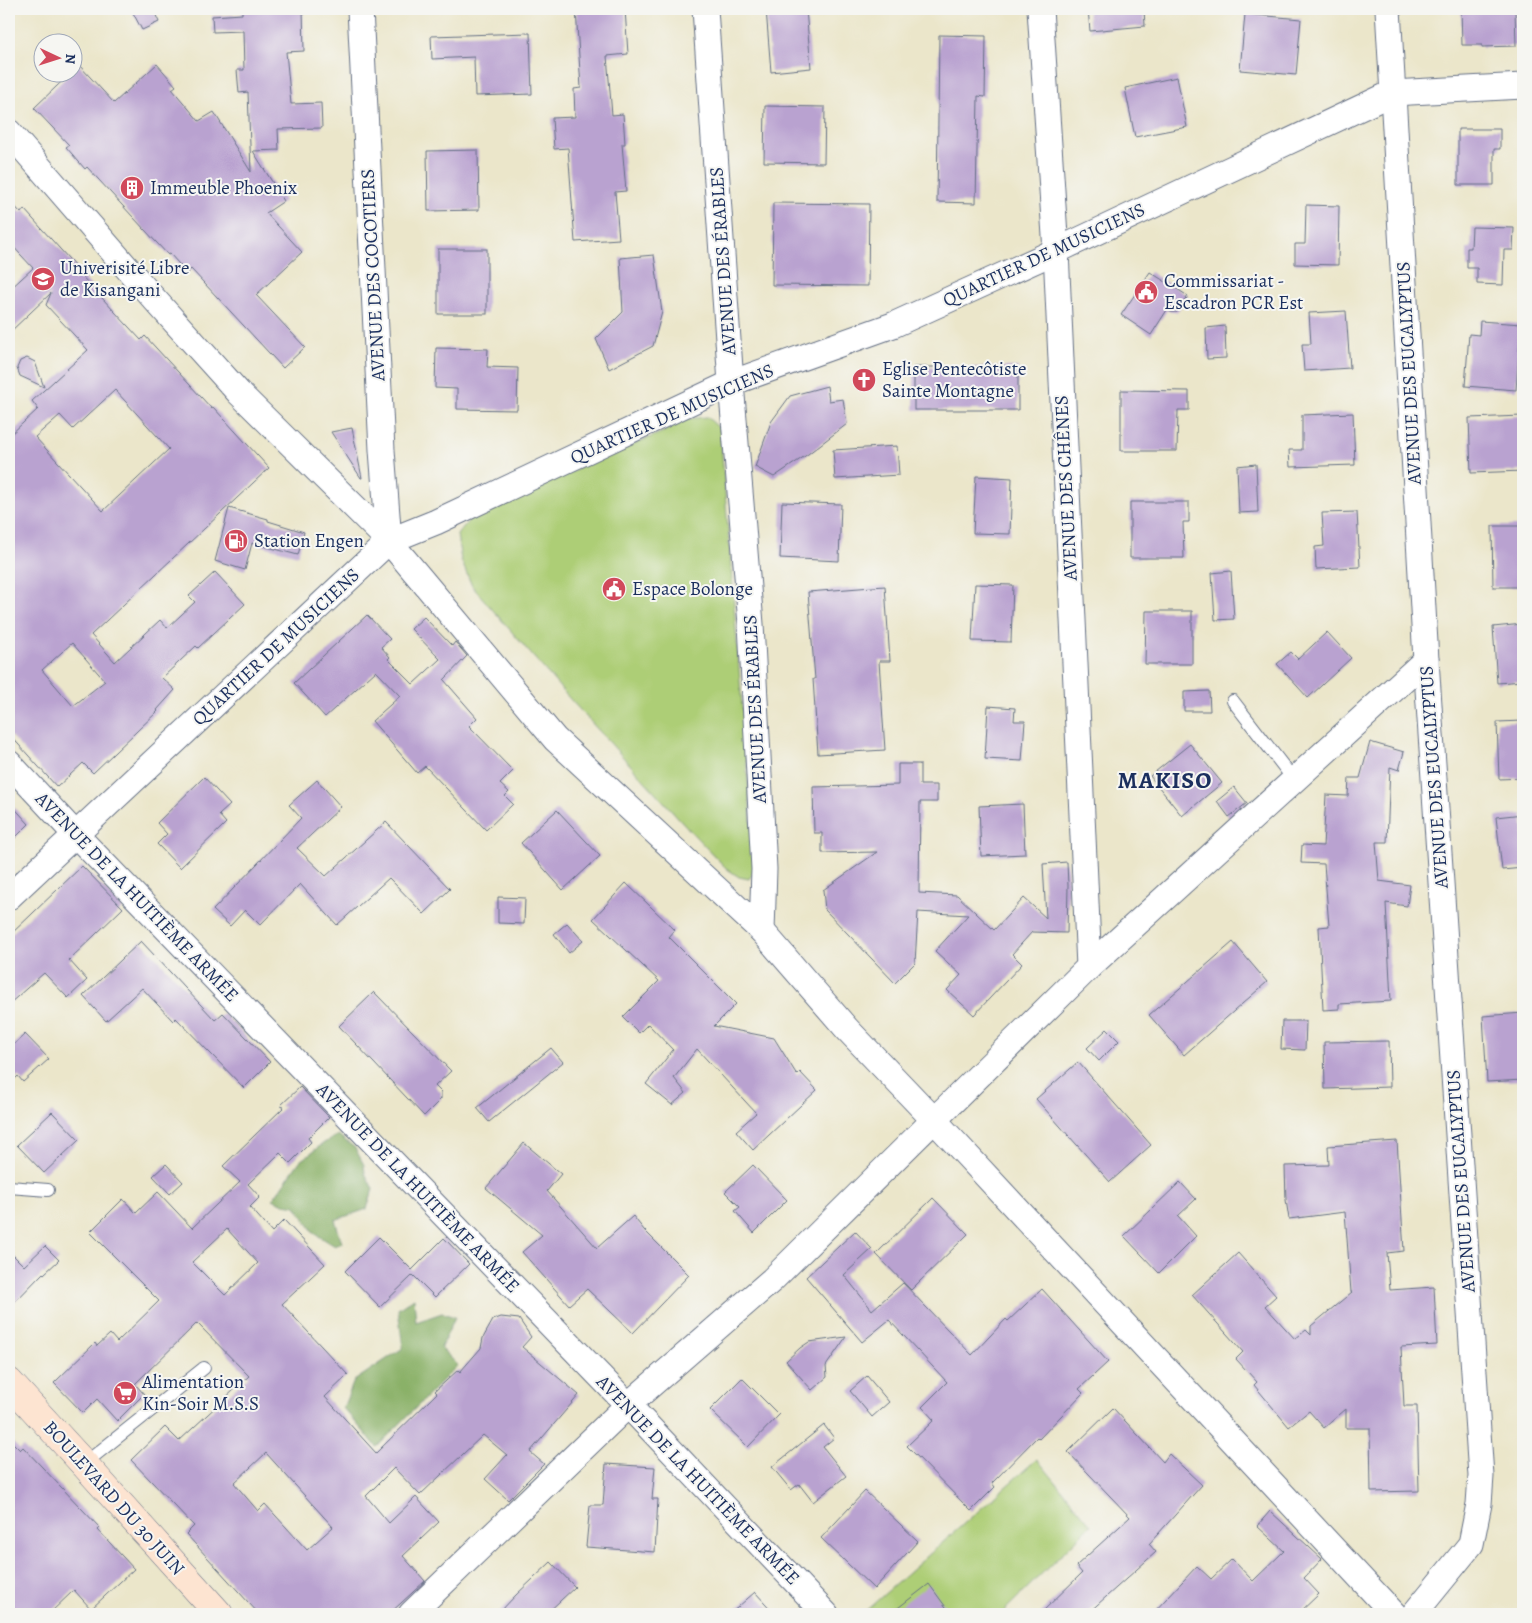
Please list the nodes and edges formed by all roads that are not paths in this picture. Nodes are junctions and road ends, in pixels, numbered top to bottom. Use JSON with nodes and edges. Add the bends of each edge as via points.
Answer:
{"nodes":[{"id":1,"x":360,"y":9,"type":"edge"},
{"id":2,"x":705,"y":9,"type":"edge"},
{"id":3,"x":1040,"y":9,"type":"edge"},
{"id":4,"x":1388,"y":9,"type":"edge"},
{"id":5,"x":1523,"y":86,"type":"edge"},
{"id":6,"x":1392,"y":92,"type":"junction"},
{"id":7,"x":9,"y":132,"type":"edge"},
{"id":8,"x":1056,"y":251,"type":"junction"},
{"id":9,"x":731,"y":383,"type":"junction"},
{"id":10,"x":389,"y":541,"type":"junction"},
{"id":11,"x":1426,"y":660,"type":"junction"},
{"id":12,"x":1233,"y":701,"type":"dead end"},
{"id":13,"x":9,"y":763,"type":"edge"},
{"id":14,"x":1294,"y":780,"type":"junction"},
{"id":15,"x":75,"y":834,"type":"junction"},
{"id":16,"x":9,"y":897,"type":"edge"},
{"id":17,"x":762,"y":931,"type":"junction"},
{"id":18,"x":1089,"y":967,"type":"junction"},
{"id":19,"x":935,"y":1121,"type":"junction"},
{"id":20,"x":9,"y":1187,"type":"edge"},
{"id":21,"x":48,"y":1190,"type":"dead end"},
{"id":22,"x":204,"y":1368,"type":"dead end"},
{"id":23,"x":9,"y":1382,"type":"edge"},
{"id":24,"x":628,"y":1405,"type":"junction"},
{"id":25,"x":84,"y":1464,"type":"junction"},
{"id":26,"x":219,"y":1614,"type":"edge"},
{"id":27,"x":411,"y":1614,"type":"edge"},
{"id":28,"x":826,"y":1614,"type":"edge"},
{"id":29,"x":1394,"y":1614,"type":"edge"},
{"id":30,"x":1414,"y":1614,"type":"edge"}],
"edges":[{"from":1,"to":10,"type":"street","name":"AVENUE DES COCOTIERS"},
{"from":2,"to":9,"type":"street","name":"AVENUE DES ÉRABLES"},
{"from":3,"to":8,"type":"street","name":"AVENUE DES CHÊNES"},
{"from":4,"to":6,"type":"street","name":"AVENUE DES EUCALYPTUS"},
{"from":5,"to":6,"type":"street","name":"QUARTIER DE MUSICIENS"},
{"from":6,"to":8,"type":"street","name":"QUARTIER DE MUSICIENS"},
{"from":6,"to":11,"type":"street","name":"AVENUE DES EUCALYPTUS"},
{"from":7,"to":10,"type":"street","via":[[238,393]]},
{"from":8,"to":9,"type":"street","name":"QUARTIER DE MUSICIENS","via":[[893,325]]},
{"from":8,"to":18,"type":"street","name":"AVENUE DES CHÊNES"},
{"from":9,"to":10,"type":"street","name":"QUARTIER DE MUSICIENS"},
{"from":9,"to":17,"type":"street","name":"AVENUE DES ÉRABLES","via":[[751,624],[763,831]]},
{"from":10,"to":15,"type":"street","name":"QUARTIER DE MUSICIENS"},
{"from":10,"to":17,"type":"street","via":[[555,739]]},
{"from":11,"to":14,"type":"street"},
{"from":11,"to":30,"type":"street","name":"AVENUE DES EUCALYPTUS","via":[[1481,1476],[1470,1544]]},
{"from":12,"to":14,"type":"lane"},
{"from":13,"to":15,"type":"street","name":"AVENUE DE LA HUITIÈME ARMÉE"},
{"from":14,"to":18,"type":"street"},
{"from":15,"to":16,"type":"street","name":"QUARTIER DE MUSICIENS"},
{"from":15,"to":24,"type":"street","name":"AVENUE DE LA HUITIÈME ARMÉE"},
{"from":17,"to":19,"type":"street"},
{"from":18,"to":19,"type":"street"},
{"from":19,"to":24,"type":"street","via":[[772,1280]]},
{"from":19,"to":29,"type":"street"},
{"from":20,"to":21,"type":"lane"},
{"from":22,"to":25,"type":"lane"},
{"from":23,"to":25,"type":"street","name":"BOULEVARD DU 30 JUIN"},
{"from":24,"to":27,"type":"street"},
{"from":24,"to":28,"type":"street","name":"AVENUE DE LA HUITIÈME ARMÉE"},
{"from":25,"to":26,"type":"street","name":"BOULEVARD DU 30 JUIN"}]}
